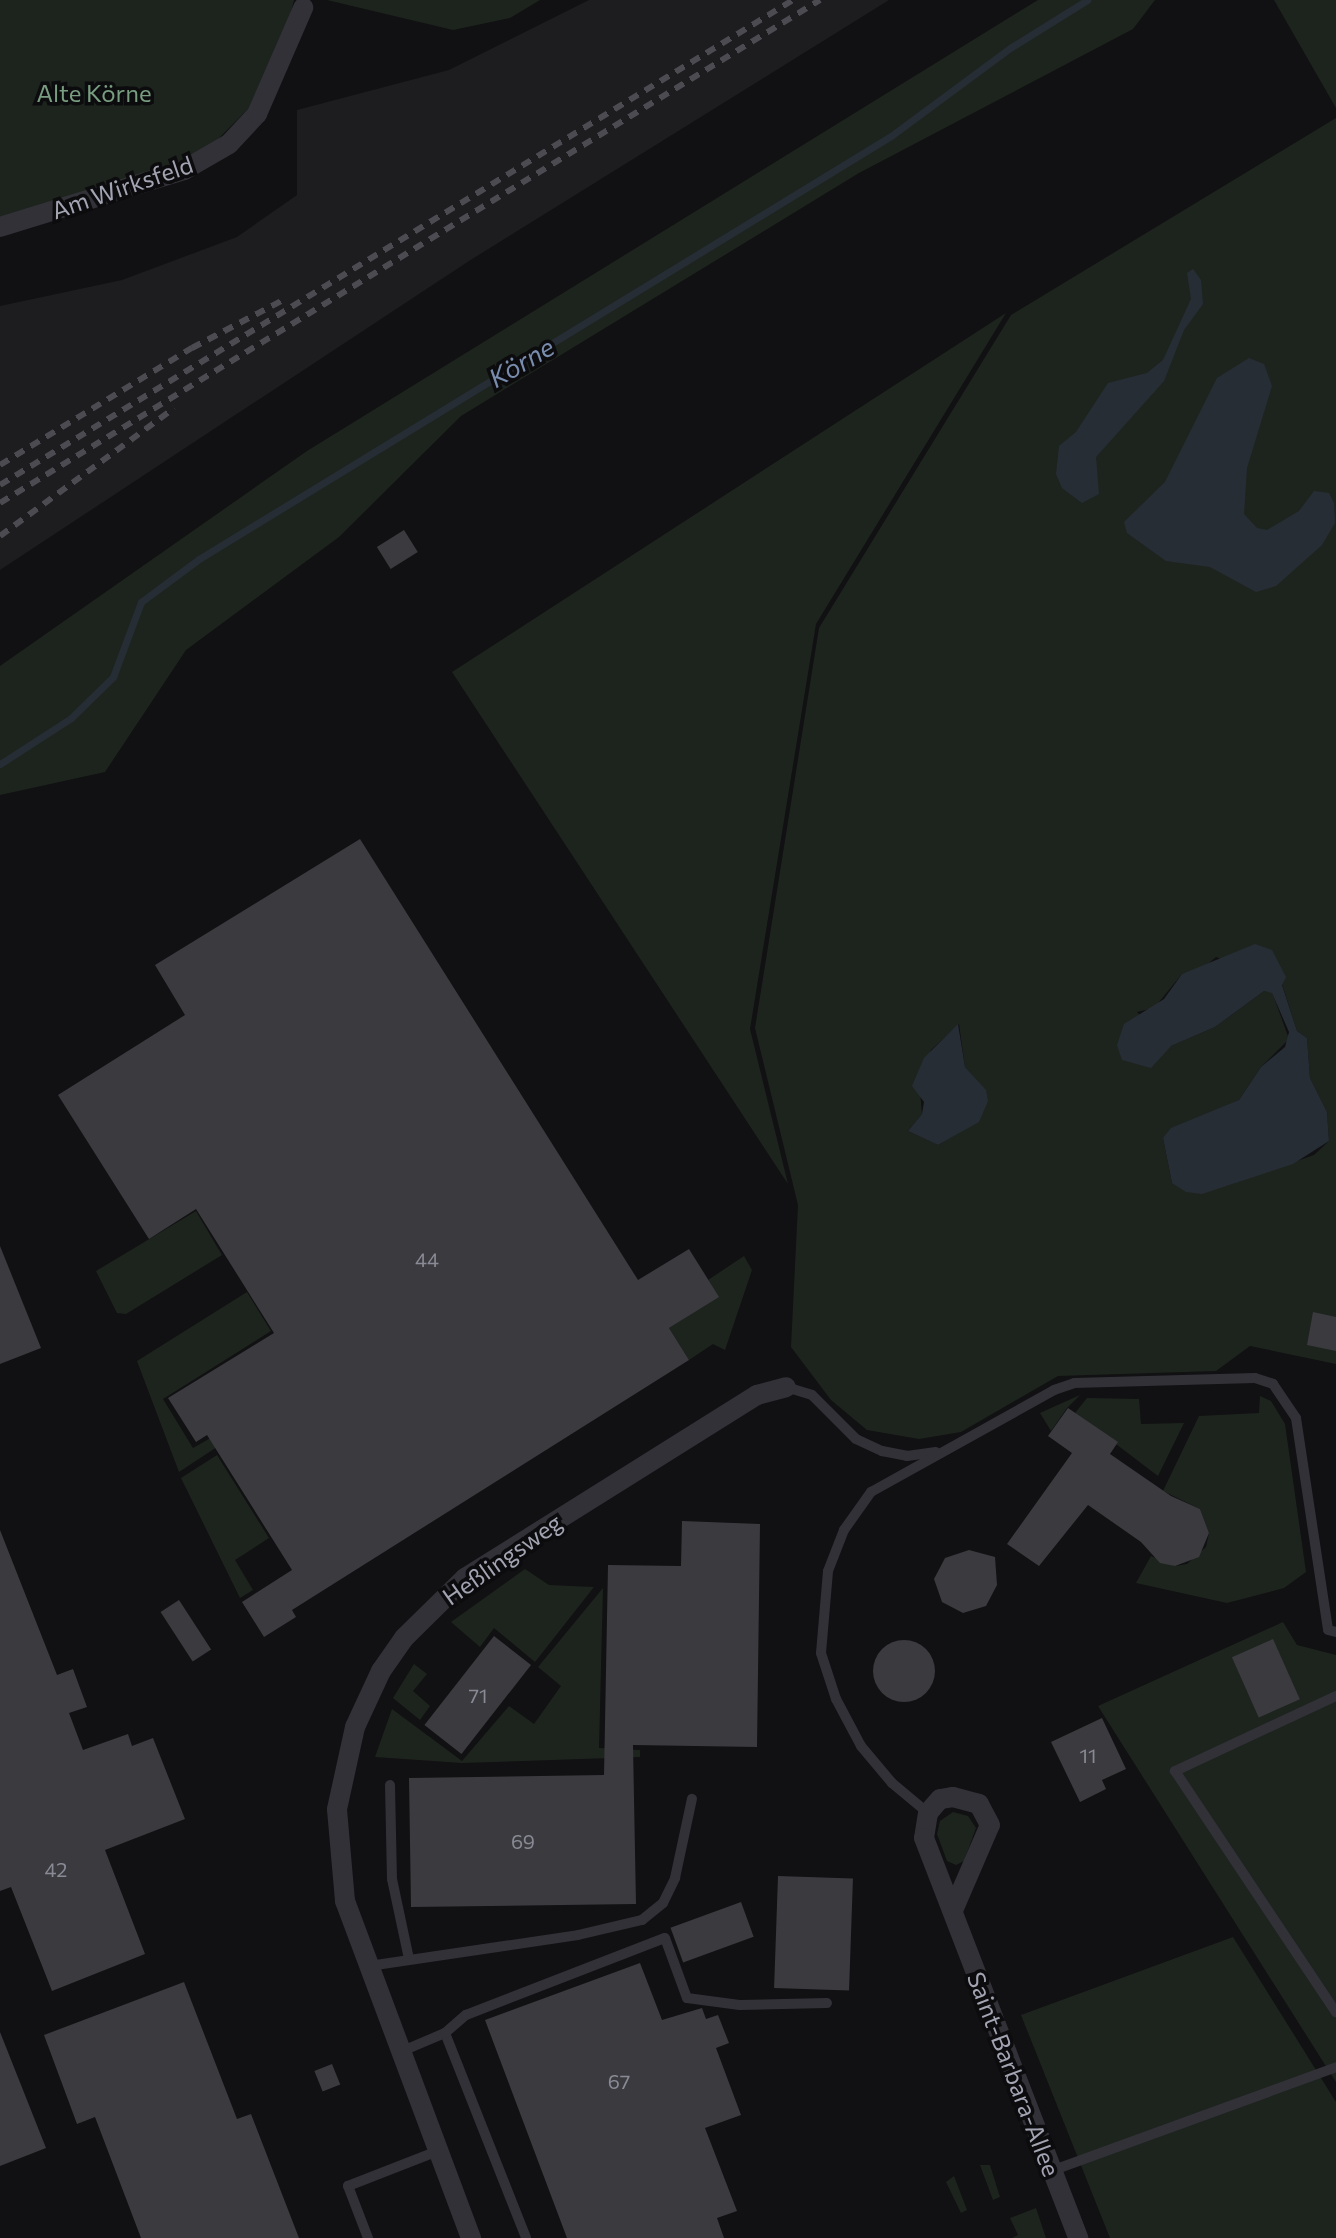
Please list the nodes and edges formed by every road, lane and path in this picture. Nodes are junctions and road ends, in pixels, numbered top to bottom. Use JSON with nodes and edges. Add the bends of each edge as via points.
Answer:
{"nodes":[{"id":1,"x":304,"y":4,"type":"edge"},
{"id":2,"x":0,"y":227,"type":"edge"},
{"id":3,"x":786,"y":1387,"type":"joint"},
{"id":4,"x":942,"y":1451,"type":"junction"},
{"id":5,"x":1336,"y":1632,"type":"edge"},
{"id":6,"x":1336,"y":1696,"type":"edge"},
{"id":7,"x":390,"y":1785,"type":"dead end"},
{"id":8,"x":692,"y":1799,"type":"dead end"},
{"id":9,"x":928,"y":1813,"type":"junction"},
{"id":10,"x":954,"y":1908,"type":"junction"},
{"id":11,"x":409,"y":1959,"type":"junction"},
{"id":12,"x":367,"y":1967,"type":"junction"},
{"id":13,"x":827,"y":2003,"type":"dead end"},
{"id":14,"x":1336,"y":2012,"type":"edge"},
{"id":15,"x":445,"y":2033,"type":"junction"},
{"id":16,"x":400,"y":2052,"type":"junction"},
{"id":17,"x":1336,"y":2067,"type":"edge"},
{"id":18,"x":438,"y":2151,"type":"junction"},
{"id":19,"x":1051,"y":2171,"type":"junction"},
{"id":20,"x":368,"y":2238,"type":"edge"},
{"id":21,"x":471,"y":2238,"type":"edge"},
{"id":22,"x":526,"y":2238,"type":"edge"},
{"id":23,"x":1078,"y":2238,"type":"edge"}],
"edges":[{"from":1,"to":2,"type":"street","name":"Am Wirksfeld","via":[[257,114],[229,144],[184,170]]},
{"from":3,"to":4,"type":"lane","via":[[812,1395],[856,1439],[882,1451],[907,1456]]},
{"from":3,"to":12,"type":"street","name":"Heßlingsweg","via":[[757,1395],[477,1570],[404,1638],[381,1671],[355,1727],[337,1809],[339,1871]]},
{"from":4,"to":5,"type":"lane","via":[[1074,1383],[1255,1378],[1273,1384],[1296,1418],[1328,1630]]},
{"from":4,"to":9,"type":"lane","via":[[871,1492],[844,1530],[828,1571],[822,1609],[821,1653],[836,1699],[861,1746],[892,1783]]},
{"from":6,"to":14,"type":"lane","via":[[1175,1771]]},
{"from":7,"to":11,"type":"lane","via":[[392,1879]]},
{"from":8,"to":11,"type":"lane","via":[[675,1878],[663,1903],[642,1920],[578,1935]]},
{"from":9,"to":10,"type":"street","name":"Saint-Barbara-Allee","via":[[924,1838]]},
{"from":9,"to":10,"type":"street","via":[[940,1799],[953,1797],[979,1804],[987,1813],[989,1838]]},
{"from":10,"to":19,"type":"street","name":"Saint-Barbara-Allee"},
{"from":11,"to":12,"type":"lane"},
{"from":12,"to":16,"type":"street","name":"Heßlingsweg"},
{"from":13,"to":15,"type":"lane","via":[[740,2005],[687,1998],[665,1938],[466,2015]]},
{"from":15,"to":16,"type":"lane"},
{"from":15,"to":22,"type":"lane"},
{"from":16,"to":18,"type":"street","name":"Heßlingsweg"},
{"from":17,"to":19,"type":"lane"},
{"from":18,"to":20,"type":"lane","via":[[348,2186]]},
{"from":18,"to":21,"type":"street","name":"Heßlingsweg"},
{"from":19,"to":23,"type":"street","name":"Saint-Barbara-Allee"}]}
